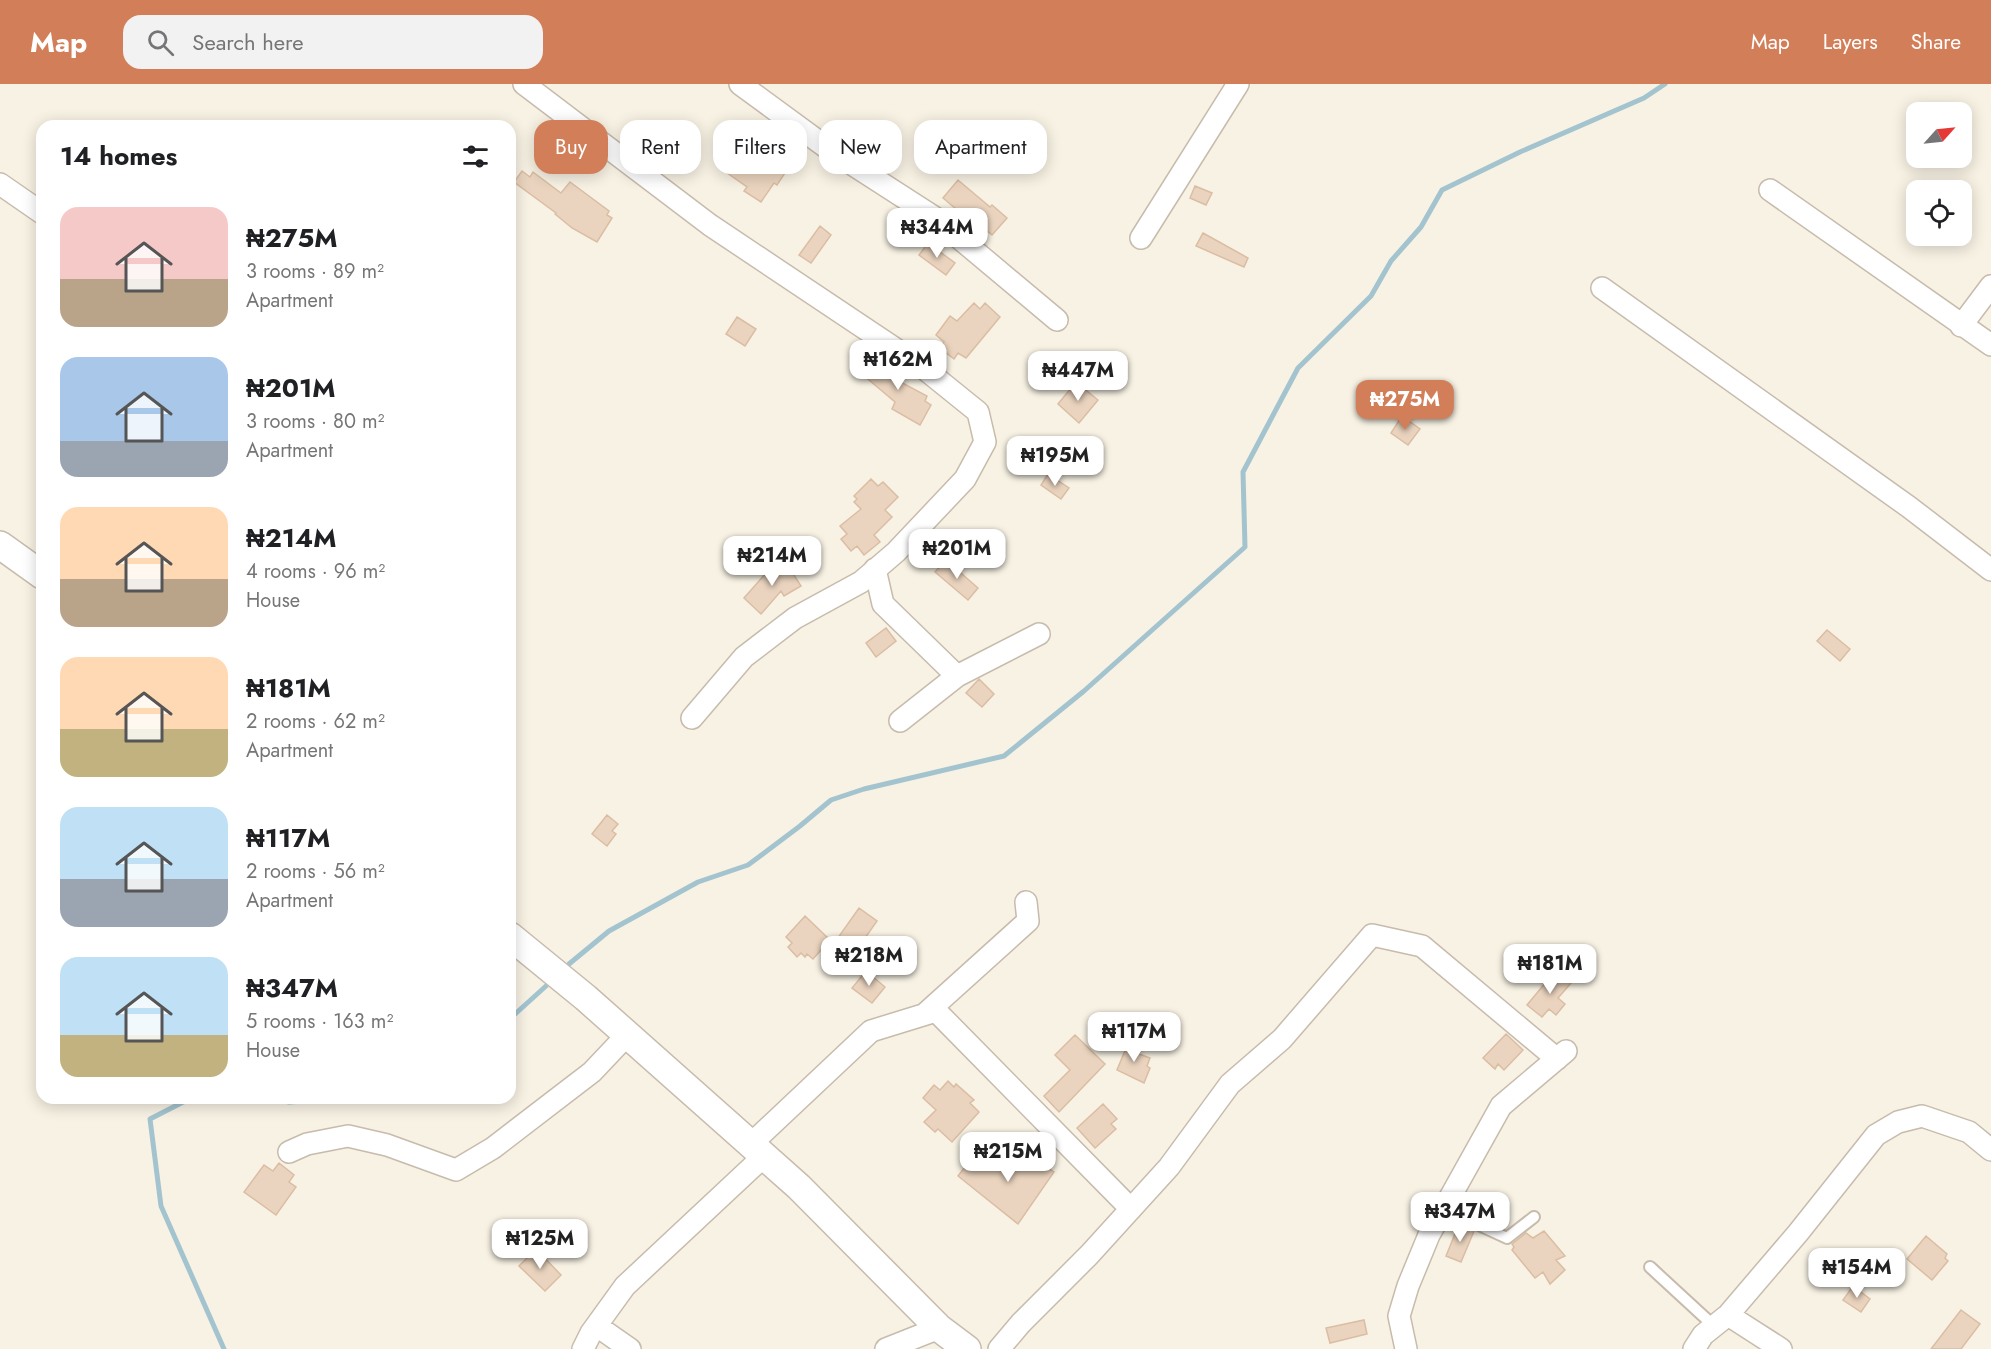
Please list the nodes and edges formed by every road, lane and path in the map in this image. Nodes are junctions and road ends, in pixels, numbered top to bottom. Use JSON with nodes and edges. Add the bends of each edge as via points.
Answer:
{"nodes":[{"id":1,"x":524,"y":84,"type":"edge"},
{"id":2,"x":740,"y":84,"type":"edge"},
{"id":3,"x":1238,"y":84,"type":"edge"},
{"id":4,"x":0,"y":184,"type":"edge"},
{"id":5,"x":1770,"y":190,"type":"dead end"},
{"id":6,"x":36,"y":209,"type":"edge"},
{"id":7,"x":1141,"y":238,"type":"dead end"},
{"id":8,"x":1991,"y":286,"type":"edge"},
{"id":9,"x":1602,"y":288,"type":"dead end"},
{"id":10,"x":1057,"y":320,"type":"dead end"},
{"id":11,"x":1960,"y":326,"type":"junction"},
{"id":12,"x":1991,"y":345,"type":"edge"},
{"id":13,"x":0,"y":545,"type":"edge"},
{"id":14,"x":875,"y":569,"type":"junction"},
{"id":15,"x":1991,"y":570,"type":"edge"},
{"id":16,"x":36,"y":571,"type":"edge"},
{"id":17,"x":1039,"y":634,"type":"dead end"},
{"id":18,"x":957,"y":676,"type":"junction"},
{"id":19,"x":692,"y":718,"type":"dead end"},
{"id":20,"x":900,"y":721,"type":"dead end"},
{"id":21,"x":1026,"y":902,"type":"dead end"},
{"id":22,"x":516,"y":941,"type":"edge"},
{"id":23,"x":925,"y":1014,"type":"junction"},
{"id":24,"x":627,"y":1035,"type":"junction"},
{"id":25,"x":757,"y":1150,"type":"junction"},
{"id":26,"x":1991,"y":1150,"type":"edge"},
{"id":27,"x":289,"y":1152,"type":"dead end"},
{"id":28,"x":1131,"y":1209,"type":"junction"},
{"id":29,"x":1444,"y":1209,"type":"junction"},
{"id":30,"x":1534,"y":1217,"type":"dead end"},
{"id":31,"x":1650,"y":1267,"type":"dead end"},
{"id":32,"x":1721,"y":1320,"type":"junction"},
{"id":33,"x":597,"y":1326,"type":"junction"},
{"id":34,"x":939,"y":1328,"type":"junction"},
{"id":35,"x":583,"y":1349,"type":"edge"},
{"id":36,"x":630,"y":1349,"type":"edge"},
{"id":37,"x":886,"y":1349,"type":"edge"},
{"id":38,"x":967,"y":1349,"type":"edge"},
{"id":39,"x":999,"y":1349,"type":"edge"},
{"id":40,"x":1406,"y":1349,"type":"edge"},
{"id":41,"x":1694,"y":1349,"type":"edge"},
{"id":42,"x":1781,"y":1349,"type":"edge"}],
"edges":[{"from":1,"to":14,"type":"street","via":[[710,225],[921,366],[978,412],[985,442],[964,479]]},
{"from":2,"to":10,"type":"street","via":[[830,150],[934,218]]},
{"from":3,"to":7,"type":"street"},
{"from":4,"to":6,"type":"street"},
{"from":5,"to":11,"type":"street"},
{"from":8,"to":11,"type":"street"},
{"from":9,"to":15,"type":"street"},
{"from":11,"to":12,"type":"street"},
{"from":13,"to":16,"type":"street"},
{"from":14,"to":18,"type":"street","via":[[883,604]]},
{"from":14,"to":19,"type":"street","via":[[861,582],[795,618],[744,657]]},
{"from":17,"to":18,"type":"street"},
{"from":18,"to":20,"type":"street"},
{"from":21,"to":23,"type":"street","via":[[1028,921]]},
{"from":22,"to":24,"type":"street"},
{"from":23,"to":25,"type":"street","via":[[871,1031]]},
{"from":23,"to":28,"type":"street","via":[[936,1011]]},
{"from":24,"to":25,"type":"street"},
{"from":24,"to":27,"type":"street","via":[[592,1072],[493,1148],[456,1170],[387,1145],[348,1136],[307,1143]]},
{"from":25,"to":33,"type":"street","via":[[625,1286]]},
{"from":25,"to":34,"type":"street"},
{"from":26,"to":32,"type":"street","via":[[1968,1132],[1923,1116],[1898,1122],[1876,1135],[1805,1225]]},
{"from":28,"to":29,"type":"street","via":[[1169,1167],[1230,1084],[1282,1039],[1372,935],[1422,946],[1562,1055],[1501,1106]]},
{"from":28,"to":39,"type":"street"},
{"from":29,"to":30,"type":"lane","via":[[1507,1238]]},
{"from":29,"to":40,"type":"street","via":[[1429,1235],[1399,1316]]},
{"from":31,"to":32,"type":"lane"},
{"from":32,"to":41,"type":"street"},
{"from":32,"to":42,"type":"street"},
{"from":33,"to":35,"type":"street"},
{"from":33,"to":36,"type":"street"},
{"from":34,"to":37,"type":"street"},
{"from":34,"to":38,"type":"street"}]}
